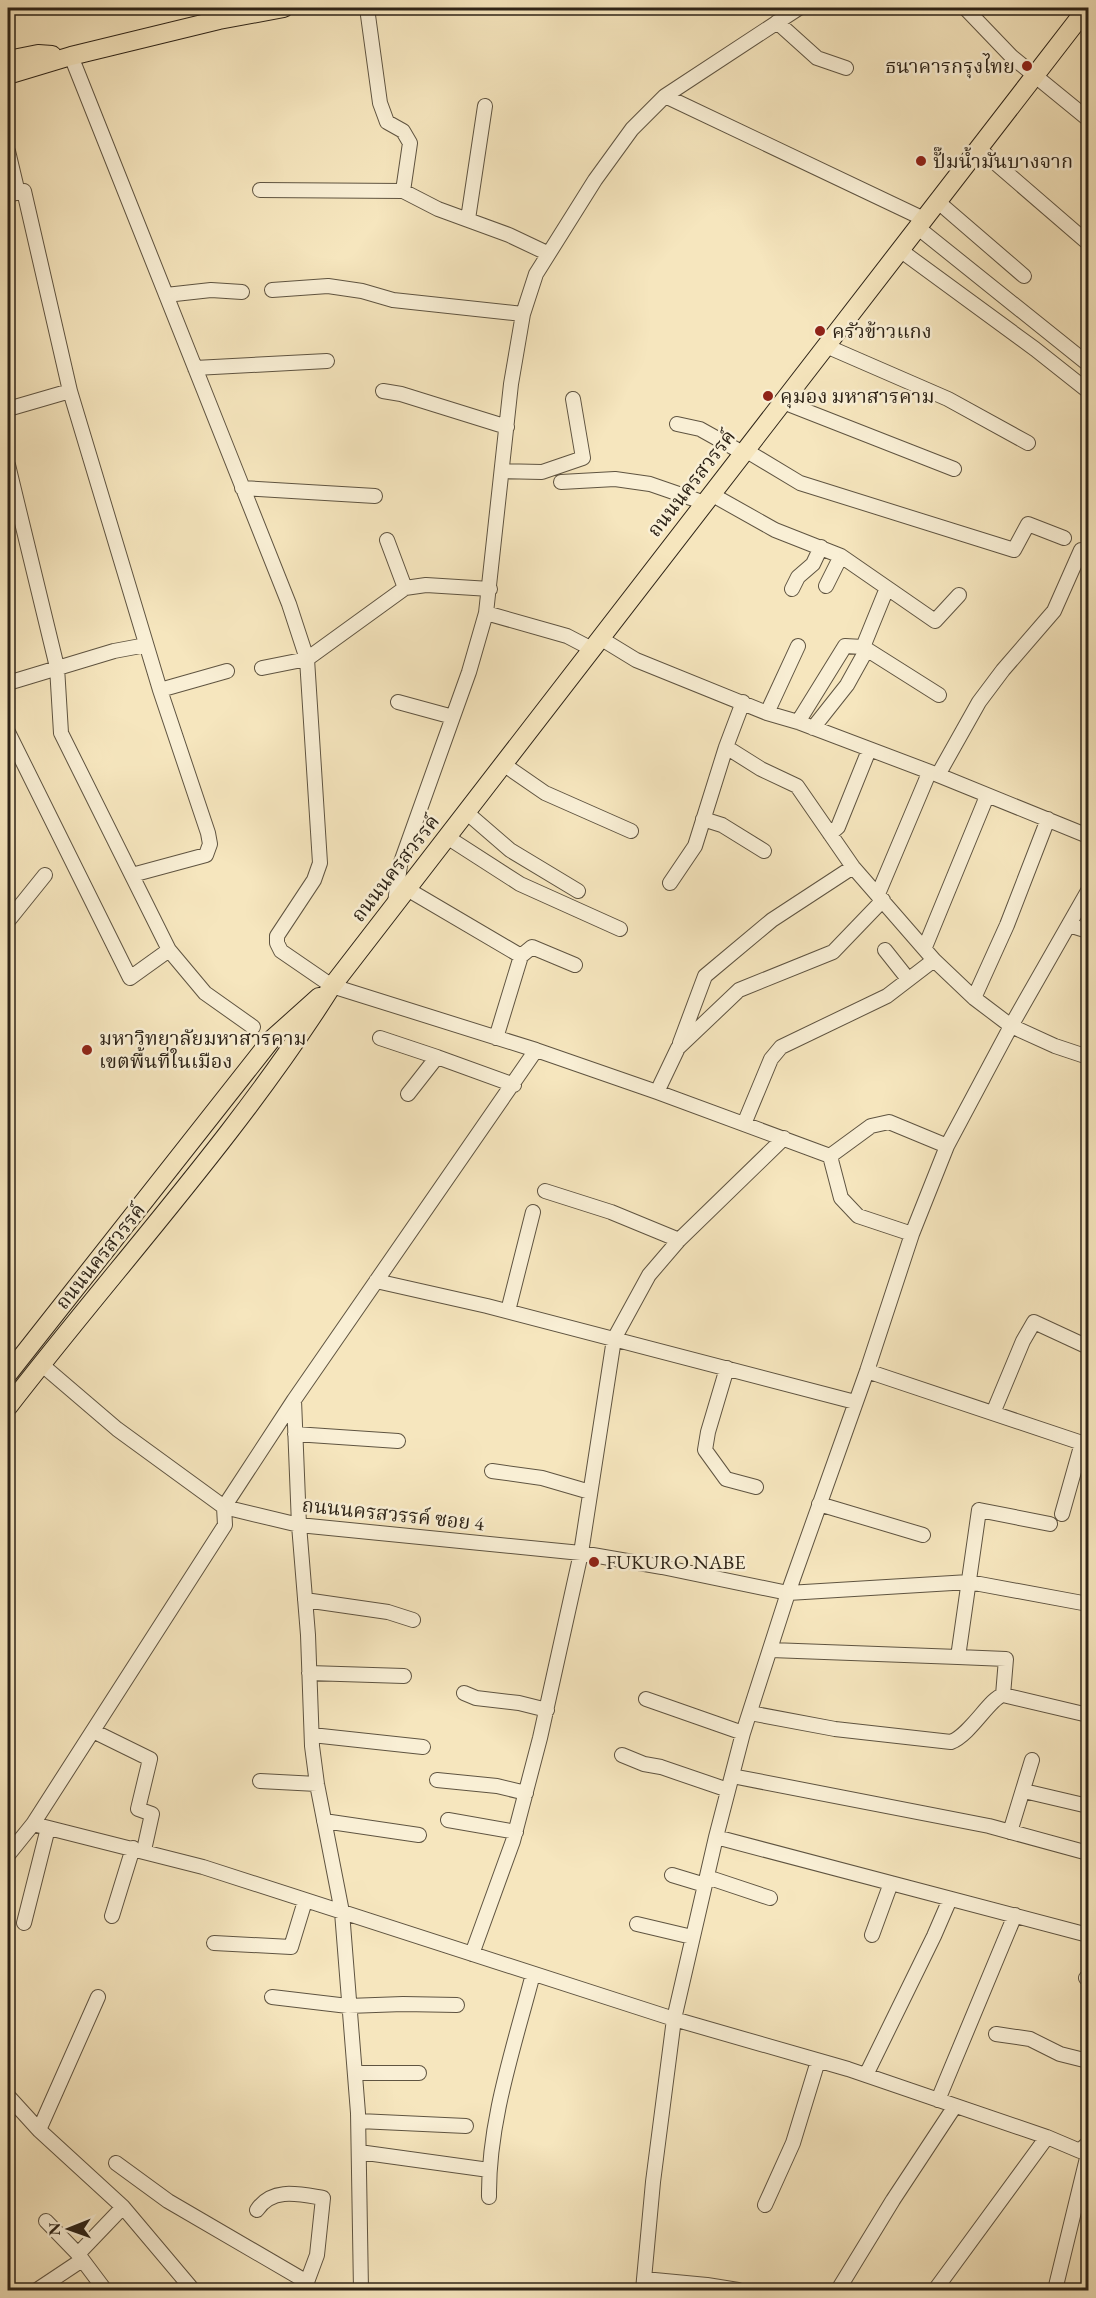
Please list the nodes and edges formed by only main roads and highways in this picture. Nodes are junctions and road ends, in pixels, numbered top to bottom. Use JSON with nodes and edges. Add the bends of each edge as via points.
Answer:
{"nodes":[{"id":1,"x":284,"y":8,"type":"edge"},
{"id":2,"x":1087,"y":8,"type":"edge"},
{"id":3,"x":71,"y":56,"type":"junction"},
{"id":4,"x":8,"y":60,"type":"edge"},
{"id":5,"x":8,"y":75,"type":"edge"},
{"id":6,"x":332,"y":986,"type":"junction"},
{"id":7,"x":279,"y":1031,"type":"junction"},
{"id":8,"x":296,"y":1044,"type":"junction"},
{"id":9,"x":8,"y":1374,"type":"edge"},
{"id":10,"x":8,"y":1407,"type":"edge"}],
"edges":[{"from":1,"to":3,"type":"main road"},
{"from":2,"to":6,"type":"main road","name":"ถนนนครสวรรค์"},
{"from":3,"to":4,"type":"main road","via":[[38,54]]},
{"from":3,"to":5,"type":"main road"},
{"from":6,"to":7,"type":"main road","name":"ถนนนครสวรรค์"},
{"from":6,"to":8,"type":"main road","name":"ถนนนครสวรรค์"},
{"from":7,"to":8,"type":"main road"},
{"from":7,"to":9,"type":"main road","name":"ถนนนครสวรรค์"},
{"from":8,"to":10,"type":"main road","name":"ถนนนครสวรรค์"}]}
